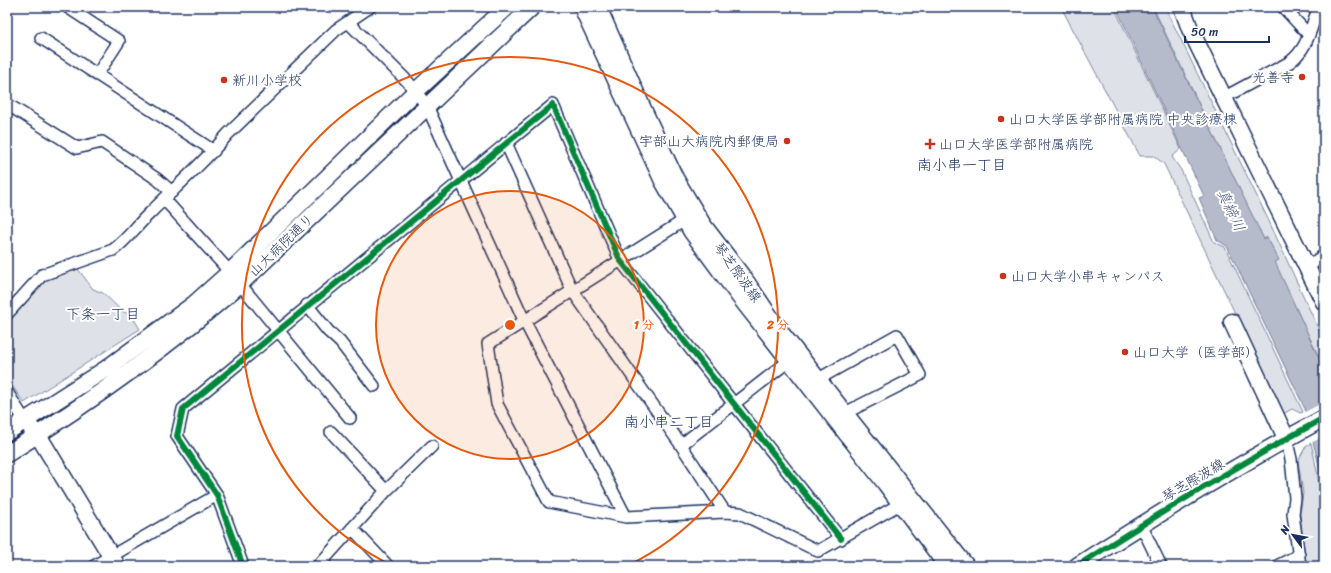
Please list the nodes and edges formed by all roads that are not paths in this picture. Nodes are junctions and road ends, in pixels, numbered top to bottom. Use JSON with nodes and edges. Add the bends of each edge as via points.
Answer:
{"nodes":[{"id":1,"x":67,"y":7,"type":"edge"},
{"id":2,"x":370,"y":7,"type":"edge"},
{"id":3,"x":507,"y":7,"type":"edge"},
{"id":4,"x":532,"y":7,"type":"edge"},
{"id":5,"x":582,"y":7,"type":"edge"},
{"id":6,"x":598,"y":7,"type":"edge"},
{"id":7,"x":1182,"y":7,"type":"edge"},
{"id":8,"x":1283,"y":7,"type":"edge"},
{"id":9,"x":1321,"y":8,"type":"edge"},
{"id":10,"x":348,"y":22,"type":"junction"},
{"id":11,"x":1308,"y":34,"type":"junction"},
{"id":12,"x":41,"y":38,"type":"dead end"},
{"id":13,"x":97,"y":75,"type":"junction"},
{"id":14,"x":416,"y":91,"type":"junction"},
{"id":15,"x":1223,"y":98,"type":"junction"},
{"id":16,"x":7,"y":104,"type":"edge"},
{"id":17,"x":427,"y":106,"type":"junction"},
{"id":18,"x":506,"y":143,"type":"junction"},
{"id":19,"x":214,"y":151,"type":"junction"},
{"id":20,"x":460,"y":180,"type":"junction"},
{"id":21,"x":168,"y":195,"type":"junction"},
{"id":22,"x":690,"y":216,"type":"junction"},
{"id":23,"x":1324,"y":255,"type":"edge"},
{"id":24,"x":620,"y":260,"type":"junction"},
{"id":25,"x":1307,"y":268,"type":"junction"},
{"id":26,"x":235,"y":278,"type":"junction"},
{"id":27,"x":572,"y":290,"type":"junction"},
{"id":28,"x":1324,"y":302,"type":"edge"},
{"id":29,"x":307,"y":306,"type":"junction"},
{"id":30,"x":7,"y":314,"type":"edge"},
{"id":31,"x":524,"y":320,"type":"junction"},
{"id":32,"x":1232,"y":322,"type":"dead end"},
{"id":33,"x":278,"y":330,"type":"junction"},
{"id":34,"x":794,"y":357,"type":"junction"},
{"id":35,"x":814,"y":382,"type":"junction"},
{"id":36,"x":374,"y":386,"type":"dead end"},
{"id":37,"x":7,"y":392,"type":"edge"},
{"id":38,"x":734,"y":404,"type":"junction"},
{"id":39,"x":845,"y":413,"type":"junction"},
{"id":40,"x":350,"y":418,"type":"dead end"},
{"id":41,"x":1324,"y":418,"type":"edge"},
{"id":42,"x":25,"y":421,"type":"junction"},
{"id":43,"x":7,"y":432,"type":"edge"},
{"id":44,"x":331,"y":432,"type":"dead end"},
{"id":45,"x":38,"y":435,"type":"junction"},
{"id":46,"x":1286,"y":438,"type":"junction"},
{"id":47,"x":681,"y":445,"type":"junction"},
{"id":48,"x":432,"y":446,"type":"dead end"},
{"id":49,"x":7,"y":454,"type":"edge"},
{"id":50,"x":386,"y":491,"type":"junction"},
{"id":51,"x":216,"y":495,"type":"junction"},
{"id":52,"x":906,"y":501,"type":"junction"},
{"id":53,"x":725,"y":512,"type":"junction"},
{"id":54,"x":626,"y":517,"type":"junction"},
{"id":55,"x":1141,"y":524,"type":"junction"},
{"id":56,"x":352,"y":528,"type":"junction"},
{"id":57,"x":841,"y":539,"type":"junction"},
{"id":58,"x":114,"y":561,"type":"edge"},
{"id":59,"x":1300,"y":561,"type":"edge"},
{"id":60,"x":94,"y":566,"type":"edge"},
{"id":61,"x":243,"y":566,"type":"edge"},
{"id":62,"x":318,"y":566,"type":"edge"},
{"id":63,"x":388,"y":566,"type":"edge"},
{"id":64,"x":947,"y":566,"type":"edge"},
{"id":65,"x":966,"y":566,"type":"edge"},
{"id":66,"x":1077,"y":566,"type":"edge"},
{"id":67,"x":1161,"y":566,"type":"edge"},
{"id":68,"x":1277,"y":566,"type":"edge"}],
"edges":[{"from":1,"to":13,"type":"street","via":[[119,41]]},
{"from":2,"to":10,"type":"street"},
{"from":3,"to":14,"type":"street","name":"山大病院通り"},
{"from":4,"to":17,"type":"street","name":"山大病院通り"},
{"from":5,"to":22,"type":"street","name":"琴芝際波線","via":[[663,180]]},
{"from":6,"to":22,"type":"street","name":"琴芝際波線"},
{"from":7,"to":15,"type":"street"},
{"from":8,"to":11,"type":"street"},
{"from":9,"to":11,"type":"street"},
{"from":10,"to":14,"type":"street"},
{"from":10,"to":19,"type":"street","via":[[319,46],[228,134]]},
{"from":11,"to":15,"type":"street","via":[[1300,55]]},
{"from":12,"to":13,"type":"street"},
{"from":13,"to":19,"type":"street"},
{"from":14,"to":17,"type":"street"},
{"from":14,"to":26,"type":"street","name":"山大病院通り"},
{"from":15,"to":25,"type":"street"},
{"from":16,"to":21,"type":"street","via":[[77,148],[102,142],[157,179]]},
{"from":17,"to":20,"type":"street"},
{"from":17,"to":26,"type":"street","name":"山大病院通り"},
{"from":18,"to":20,"type":"street"},
{"from":18,"to":24,"type":"street","via":[[554,105]]},
{"from":18,"to":27,"type":"street"},
{"from":19,"to":21,"type":"street"},
{"from":20,"to":29,"type":"street"},
{"from":20,"to":31,"type":"street"},
{"from":21,"to":26,"type":"street"},
{"from":21,"to":30,"type":"street","via":[[113,250],[42,275]]},
{"from":22,"to":24,"type":"street"},
{"from":22,"to":34,"type":"street","name":"琴芝際波線","via":[[708,255]]},
{"from":23,"to":25,"type":"street"},
{"from":24,"to":27,"type":"street"},
{"from":24,"to":38,"type":"street"},
{"from":25,"to":28,"type":"street"},
{"from":26,"to":33,"type":"street"},
{"from":26,"to":42,"type":"street","name":"山大病院通り","via":[[193,305],[106,369]]},
{"from":26,"to":45,"type":"street","name":"山大病院通り","via":[[163,349]]},
{"from":27,"to":31,"type":"street"},
{"from":27,"to":47,"type":"street"},
{"from":29,"to":33,"type":"street"},
{"from":29,"to":36,"type":"street","via":[[340,342]]},
{"from":31,"to":54,"type":"street"},
{"from":31,"to":54,"type":"street","via":[[488,344],[497,404],[549,502]]},
{"from":32,"to":46,"type":"street"},
{"from":33,"to":40,"type":"street"},
{"from":33,"to":51,"type":"street","via":[[182,409],[177,436]]},
{"from":34,"to":35,"type":"street","name":"琴芝際波線"},
{"from":34,"to":38,"type":"street"},
{"from":35,"to":39,"type":"street","name":"琴芝際波線"},
{"from":35,"to":39,"type":"street","via":[[897,335],[920,374]]},
{"from":35,"to":52,"type":"street","name":"琴芝際波線"},
{"from":37,"to":42,"type":"street"},
{"from":38,"to":47,"type":"street"},
{"from":38,"to":57,"type":"street"},
{"from":39,"to":52,"type":"street","name":"琴芝際波線"},
{"from":41,"to":46,"type":"street","name":"琴芝際波線"},
{"from":42,"to":43,"type":"street","name":"山大病院通り"},
{"from":42,"to":45,"type":"street"},
{"from":44,"to":50,"type":"street"},
{"from":45,"to":49,"type":"street","name":"山大病院通り"},
{"from":45,"to":58,"type":"street"},
{"from":46,"to":55,"type":"street","name":"琴芝際波線"},
{"from":46,"to":59,"type":"street","via":[[1291,459],[1295,498],[1293,514]]},
{"from":47,"to":53,"type":"street"},
{"from":48,"to":50,"type":"street"},
{"from":50,"to":56,"type":"street"},
{"from":51,"to":58,"type":"street"},
{"from":51,"to":61,"type":"street"},
{"from":52,"to":57,"type":"street"},
{"from":52,"to":64,"type":"street","name":"琴芝際波線"},
{"from":52,"to":65,"type":"street","name":"琴芝際波線"},
{"from":53,"to":54,"type":"street"},
{"from":53,"to":57,"type":"street","via":[[740,513],[818,552]]},
{"from":55,"to":66,"type":"street","name":"琴芝際波線"},
{"from":55,"to":67,"type":"street"},
{"from":56,"to":62,"type":"street"},
{"from":56,"to":63,"type":"street"},
{"from":58,"to":60,"type":"street"},
{"from":59,"to":68,"type":"street"}]}
